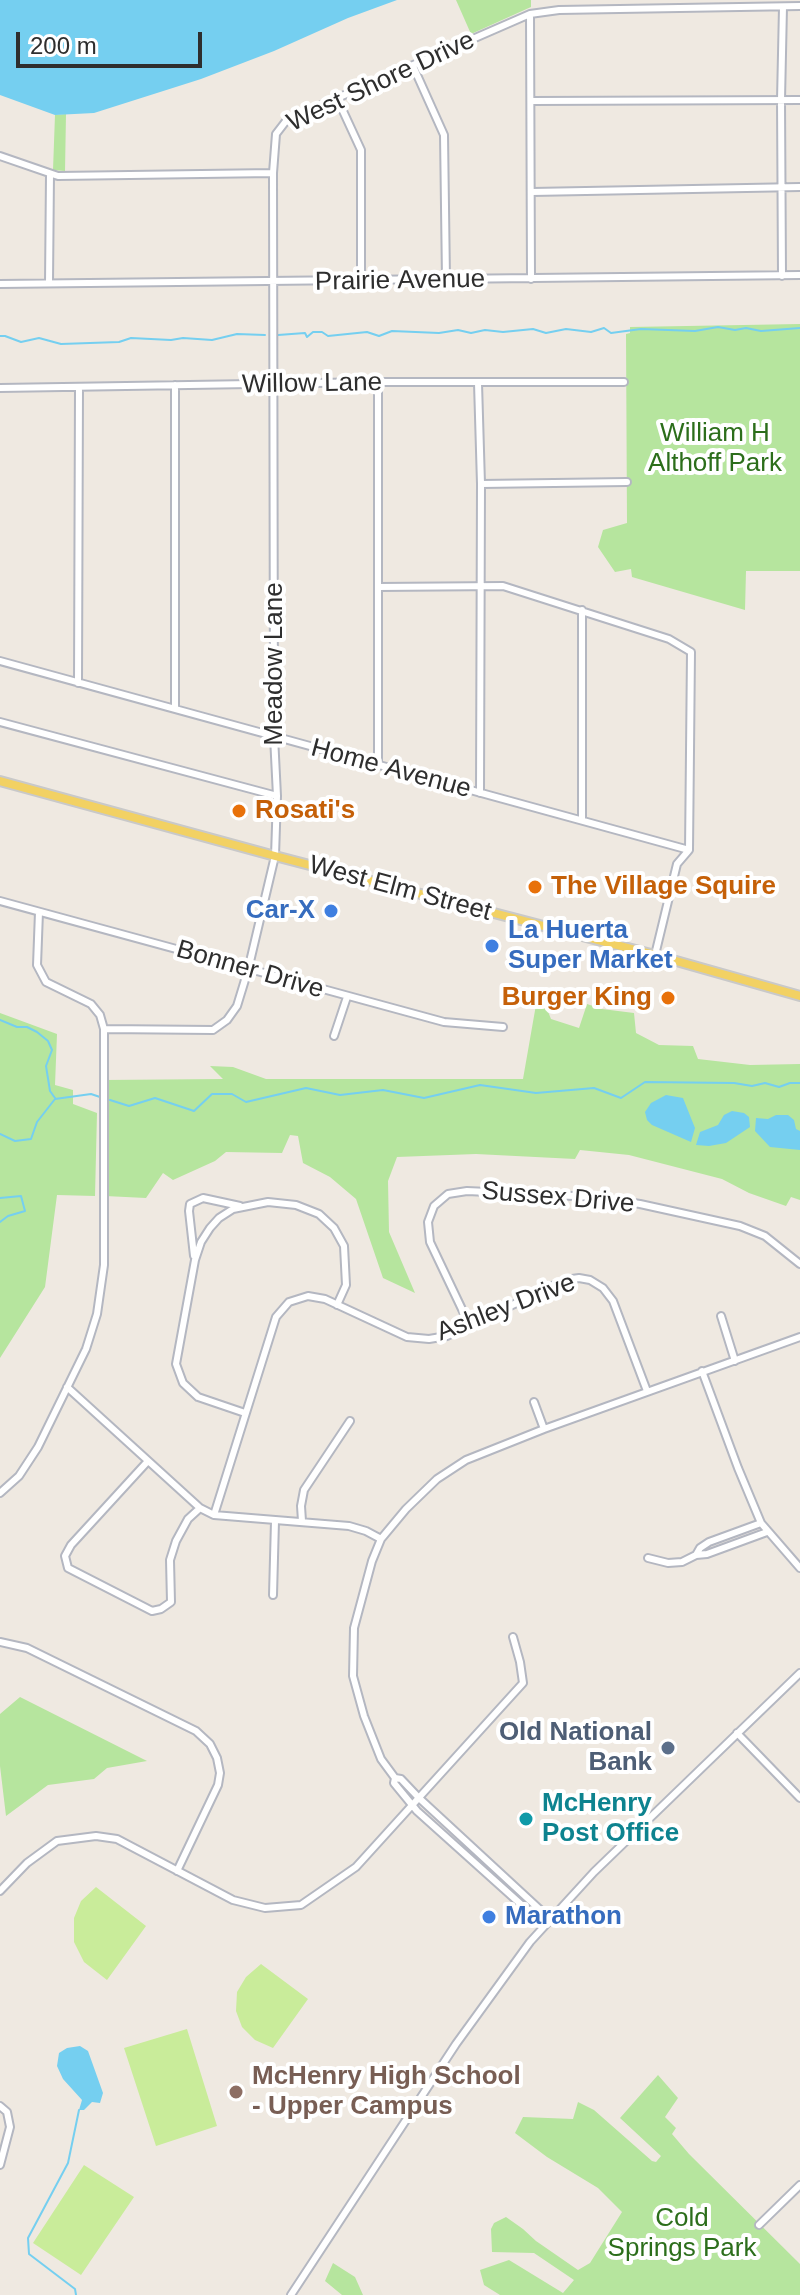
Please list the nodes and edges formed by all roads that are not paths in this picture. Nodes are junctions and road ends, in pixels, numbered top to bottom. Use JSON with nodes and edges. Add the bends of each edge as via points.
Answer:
{"nodes":[{"id":1,"x":800,"y":6,"type":"edge"},
{"id":2,"x":783,"y":7,"type":"junction"},
{"id":3,"x":530,"y":14,"type":"junction"},
{"id":4,"x":413,"y":66,"type":"junction"},
{"id":5,"x":337,"y":98,"type":"junction"},
{"id":6,"x":781,"y":100,"type":"junction"},
{"id":7,"x":800,"y":100,"type":"edge"},
{"id":8,"x":532,"y":101,"type":"junction"},
{"id":9,"x":0,"y":156,"type":"edge"},
{"id":10,"x":273,"y":173,"type":"junction"},
{"id":11,"x":50,"y":174,"type":"junction"},
{"id":12,"x":800,"y":187,"type":"edge"},
{"id":13,"x":781,"y":188,"type":"junction"},
{"id":14,"x":532,"y":192,"type":"junction"},
{"id":15,"x":800,"y":275,"type":"edge"},
{"id":16,"x":782,"y":276,"type":"junction"},
{"id":17,"x":446,"y":279,"type":"junction"},
{"id":18,"x":531,"y":279,"type":"junction"},
{"id":19,"x":361,"y":281,"type":"junction"},
{"id":20,"x":49,"y":283,"type":"junction"},
{"id":21,"x":273,"y":283,"type":"junction"},
{"id":22,"x":0,"y":284,"type":"edge"},
{"id":23,"x":378,"y":382,"type":"junction"},
{"id":24,"x":624,"y":382,"type":"dead end"},
{"id":25,"x":478,"y":383,"type":"junction"},
{"id":26,"x":175,"y":385,"type":"junction"},
{"id":27,"x":274,"y":385,"type":"junction"},
{"id":28,"x":79,"y":387,"type":"junction"},
{"id":29,"x":0,"y":388,"type":"edge"},
{"id":30,"x":627,"y":482,"type":"dead end"},
{"id":31,"x":481,"y":484,"type":"junction"},
{"id":32,"x":480,"y":586,"type":"junction"},
{"id":33,"x":378,"y":587,"type":"junction"},
{"id":34,"x":582,"y":610,"type":"junction"},
{"id":35,"x":0,"y":661,"type":"edge"},
{"id":36,"x":78,"y":683,"type":"junction"},
{"id":37,"x":175,"y":708,"type":"junction"},
{"id":38,"x":0,"y":722,"type":"edge"},
{"id":39,"x":274,"y":736,"type":"junction"},
{"id":40,"x":378,"y":766,"type":"junction"},
{"id":41,"x":0,"y":781,"type":"edge"},
{"id":42,"x":480,"y":793,"type":"junction"},
{"id":43,"x":277,"y":796,"type":"junction"},
{"id":44,"x":582,"y":820,"type":"junction"},
{"id":45,"x":689,"y":850,"type":"junction"},
{"id":46,"x":275,"y":856,"type":"junction"},
{"id":47,"x":0,"y":901,"type":"edge"},
{"id":48,"x":39,"y":912,"type":"junction"},
{"id":49,"x":655,"y":955,"type":"junction"},
{"id":50,"x":248,"y":970,"type":"junction"},
{"id":51,"x":800,"y":996,"type":"edge"},
{"id":52,"x":347,"y":997,"type":"junction"},
{"id":53,"x":503,"y":1027,"type":"dead end"},
{"id":54,"x":104,"y":1029,"type":"junction"},
{"id":55,"x":334,"y":1036,"type":"dead end"},
{"id":56,"x":241,"y":1207,"type":"junction"},
{"id":57,"x":195,"y":1260,"type":"junction"},
{"id":58,"x":800,"y":1264,"type":"edge"},
{"id":59,"x":337,"y":1305,"type":"junction"},
{"id":60,"x":721,"y":1316,"type":"dead end"},
{"id":61,"x":469,"y":1324,"type":"junction"},
{"id":62,"x":800,"y":1337,"type":"edge"},
{"id":63,"x":735,"y":1361,"type":"junction"},
{"id":64,"x":702,"y":1371,"type":"junction"},
{"id":65,"x":67,"y":1387,"type":"junction"},
{"id":66,"x":647,"y":1391,"type":"junction"},
{"id":67,"x":534,"y":1402,"type":"dead end"},
{"id":68,"x":245,"y":1413,"type":"junction"},
{"id":69,"x":350,"y":1421,"type":"dead end"},
{"id":70,"x":544,"y":1429,"type":"junction"},
{"id":71,"x":148,"y":1461,"type":"junction"},
{"id":72,"x":0,"y":1493,"type":"edge"},
{"id":73,"x":200,"y":1508,"type":"junction"},
{"id":74,"x":214,"y":1515,"type":"junction"},
{"id":75,"x":275,"y":1521,"type":"junction"},
{"id":76,"x":302,"y":1521,"type":"junction"},
{"id":77,"x":761,"y":1523,"type":"junction"},
{"id":78,"x":767,"y":1532,"type":"junction"},
{"id":79,"x":381,"y":1539,"type":"junction"},
{"id":80,"x":696,"y":1555,"type":"junction"},
{"id":81,"x":648,"y":1558,"type":"dead end"},
{"id":82,"x":800,"y":1568,"type":"edge"},
{"id":83,"x":273,"y":1595,"type":"dead end"},
{"id":84,"x":513,"y":1637,"type":"dead end"},
{"id":85,"x":0,"y":1642,"type":"edge"},
{"id":86,"x":800,"y":1673,"type":"edge"},
{"id":87,"x":737,"y":1733,"type":"junction"},
{"id":88,"x":395,"y":1778,"type":"junction"},
{"id":89,"x":419,"y":1798,"type":"junction"},
{"id":90,"x":800,"y":1798,"type":"edge"},
{"id":91,"x":412,"y":1806,"type":"junction"},
{"id":92,"x":177,"y":1871,"type":"junction"},
{"id":93,"x":0,"y":1891,"type":"edge"},
{"id":94,"x":550,"y":1919,"type":"junction"},
{"id":95,"x":544,"y":1925,"type":"junction"},
{"id":96,"x":0,"y":2106,"type":"edge"},
{"id":97,"x":0,"y":2165,"type":"edge"},
{"id":98,"x":800,"y":2185,"type":"edge"},
{"id":99,"x":759,"y":2225,"type":"dead end"},
{"id":100,"x":291,"y":2295,"type":"edge"}],
"edges":[{"from":1,"to":2,"type":"street","name":"West Shore Drive"},
{"from":2,"to":3,"type":"street","name":"West Shore Drive"},
{"from":2,"to":6,"type":"street"},
{"from":3,"to":4,"type":"street","name":"West Shore Drive"},
{"from":3,"to":8,"type":"street"},
{"from":4,"to":5,"type":"street","name":"West Shore Drive"},
{"from":4,"to":17,"type":"street","via":[[444,135]]},
{"from":5,"to":10,"type":"street","name":"West Shore Drive","via":[[286,121],[276,134]]},
{"from":5,"to":19,"type":"street","via":[[361,150]]},
{"from":6,"to":7,"type":"street"},
{"from":6,"to":8,"type":"street"},
{"from":6,"to":13,"type":"street"},
{"from":8,"to":14,"type":"street"},
{"from":9,"to":11,"type":"street"},
{"from":10,"to":11,"type":"street"},
{"from":10,"to":21,"type":"street","name":"Meadow Lane"},
{"from":11,"to":20,"type":"street"},
{"from":12,"to":13,"type":"street"},
{"from":13,"to":14,"type":"street"},
{"from":13,"to":16,"type":"street"},
{"from":14,"to":18,"type":"street"},
{"from":15,"to":16,"type":"street","name":"Prairie Avenue"},
{"from":16,"to":18,"type":"street","name":"Prairie Avenue"},
{"from":17,"to":18,"type":"street","name":"Prairie Avenue"},
{"from":17,"to":19,"type":"street","name":"Prairie Avenue"},
{"from":19,"to":21,"type":"street","name":"Prairie Avenue"},
{"from":20,"to":21,"type":"street","name":"Prairie Avenue"},
{"from":20,"to":22,"type":"street","name":"Prairie Avenue"},
{"from":21,"to":27,"type":"street","name":"Meadow Lane"},
{"from":23,"to":25,"type":"street","name":"Willow Lane"},
{"from":23,"to":27,"type":"street","name":"Willow Lane"},
{"from":23,"to":33,"type":"street"},
{"from":24,"to":25,"type":"street","name":"Willow Lane"},
{"from":25,"to":31,"type":"street"},
{"from":26,"to":27,"type":"street","name":"Willow Lane"},
{"from":26,"to":28,"type":"street","name":"Willow Lane"},
{"from":26,"to":37,"type":"street"},
{"from":27,"to":39,"type":"street","name":"Meadow Lane"},
{"from":28,"to":29,"type":"street","name":"Willow Lane"},
{"from":28,"to":36,"type":"street"},
{"from":30,"to":31,"type":"street"},
{"from":31,"to":32,"type":"street"},
{"from":32,"to":33,"type":"street"},
{"from":32,"to":34,"type":"street","via":[[503,586]]},
{"from":32,"to":42,"type":"street"},
{"from":33,"to":40,"type":"street"},
{"from":34,"to":44,"type":"street"},
{"from":34,"to":45,"type":"street","via":[[669,639],[691,652]]},
{"from":35,"to":36,"type":"street","name":"Home Avenue"},
{"from":36,"to":37,"type":"street","name":"Home Avenue"},
{"from":37,"to":39,"type":"street","name":"Home Avenue"},
{"from":38,"to":43,"type":"street"},
{"from":39,"to":40,"type":"street","name":"Home Avenue"},
{"from":39,"to":43,"type":"street","name":"Meadow Lane"},
{"from":40,"to":42,"type":"street","name":"Home Avenue"},
{"from":41,"to":46,"type":"main road","name":"West Elm Street"},
{"from":42,"to":44,"type":"street","name":"Home Avenue"},
{"from":43,"to":46,"type":"street","name":"Meadow Lane"},
{"from":44,"to":45,"type":"street","name":"Home Avenue"},
{"from":45,"to":49,"type":"street","via":[[677,864]]},
{"from":46,"to":49,"type":"main road","name":"West Elm Street"},
{"from":46,"to":50,"type":"street","name":"Meadow Lane"},
{"from":47,"to":48,"type":"street","name":"Bonner Drive"},
{"from":48,"to":50,"type":"street","name":"Bonner Drive"},
{"from":48,"to":54,"type":"street","via":[[37,965],[46,982],[91,1004]]},
{"from":49,"to":51,"type":"main road","name":"West Elm Street"},
{"from":50,"to":52,"type":"street","name":"Bonner Drive"},
{"from":50,"to":54,"type":"street","name":"Meadow Lane","via":[[237,1006],[213,1030]]},
{"from":52,"to":53,"type":"street","name":"Bonner Drive","via":[[444,1022]]},
{"from":52,"to":55,"type":"street"},
{"from":54,"to":65,"type":"street","via":[[104,1265],[97,1314]]},
{"from":56,"to":57,"type":"street","via":[[210,1228]]},
{"from":56,"to":57,"type":"street","via":[[203,1198],[190,1204]]},
{"from":56,"to":59,"type":"street","via":[[268,1202],[296,1205],[319,1214],[334,1228],[344,1246],[346,1285]]},
{"from":57,"to":68,"type":"street","via":[[176,1364],[183,1383],[198,1397]]},
{"from":58,"to":61,"type":"street","name":"Sussex Drive","via":[[765,1236],[740,1226],[640,1204],[595,1197],[448,1194],[434,1206],[428,1222],[430,1242]]},
{"from":59,"to":61,"type":"street","name":"Ashley Drive","via":[[407,1337],[447,1336]]},
{"from":59,"to":68,"type":"street","name":"Ashley Drive","via":[[308,1296],[289,1302],[276,1317]]},
{"from":60,"to":63,"type":"street"},
{"from":61,"to":66,"type":"street","name":"Ashley Drive","via":[[565,1280],[590,1280],[613,1301]]},
{"from":62,"to":63,"type":"street"},
{"from":63,"to":64,"type":"street"},
{"from":64,"to":66,"type":"street"},
{"from":64,"to":77,"type":"street"},
{"from":65,"to":71,"type":"street"},
{"from":65,"to":72,"type":"street","via":[[38,1447]]},
{"from":66,"to":70,"type":"street"},
{"from":67,"to":70,"type":"street"},
{"from":68,"to":74,"type":"street","name":"Ashley Drive"},
{"from":69,"to":76,"type":"street","via":[[304,1490]]},
{"from":70,"to":79,"type":"street","via":[[459,1464],[437,1479]]},
{"from":71,"to":73,"type":"street"},
{"from":71,"to":73,"type":"street","via":[[71,1545],[65,1556],[68,1568],[152,1611],[161,1609],[171,1602],[170,1560],[176,1541]]},
{"from":73,"to":74,"type":"street"},
{"from":74,"to":75,"type":"street"},
{"from":75,"to":76,"type":"street"},
{"from":75,"to":83,"type":"street"},
{"from":76,"to":79,"type":"street","via":[[349,1526]]},
{"from":77,"to":78,"type":"street"},
{"from":77,"to":80,"type":"street","via":[[709,1542]]},
{"from":78,"to":80,"type":"street"},
{"from":78,"to":82,"type":"street"},
{"from":79,"to":88,"type":"street","via":[[354,1628],[353,1676],[381,1759]]},
{"from":80,"to":81,"type":"street","via":[[668,1563]]},
{"from":84,"to":89,"type":"street","via":[[523,1683]]},
{"from":85,"to":92,"type":"street","via":[[27,1648],[196,1731],[210,1744],[220,1773],[218,1785]]},
{"from":86,"to":87,"type":"street"},
{"from":87,"to":90,"type":"street"},
{"from":87,"to":94,"type":"street"},
{"from":88,"to":89,"type":"street"},
{"from":88,"to":91,"type":"street"},
{"from":89,"to":91,"type":"street"},
{"from":89,"to":94,"type":"street"},
{"from":91,"to":92,"type":"street","via":[[356,1867],[301,1905],[265,1908],[233,1900]]},
{"from":91,"to":95,"type":"street"},
{"from":92,"to":93,"type":"street","via":[[117,1839],[78,1837],[57,1841]]},
{"from":94,"to":95,"type":"street"},
{"from":95,"to":100,"type":"street","via":[[456,2044]]},
{"from":96,"to":97,"type":"street","via":[[10,2127]]},
{"from":98,"to":99,"type":"street"}]}
